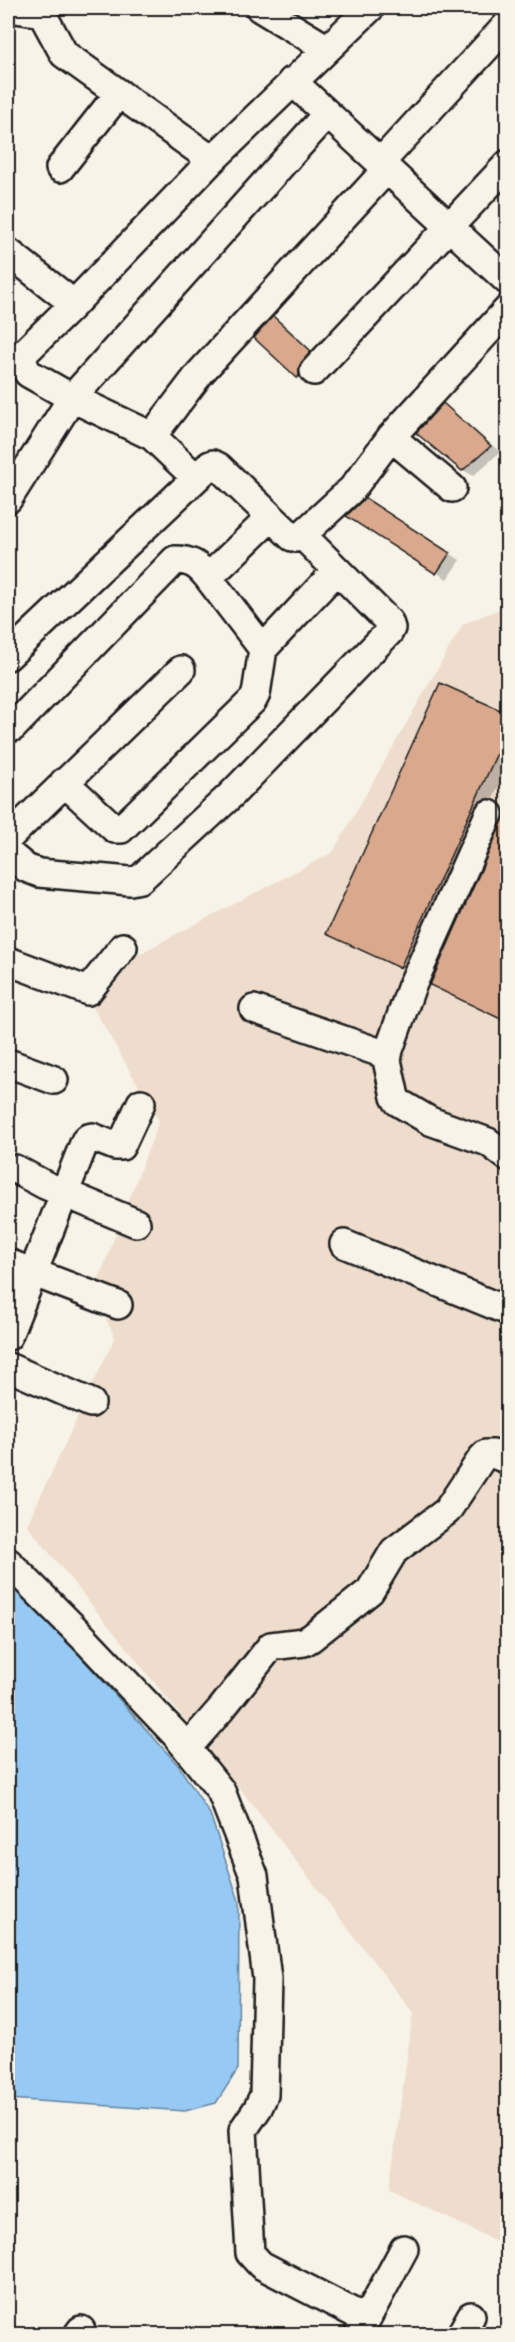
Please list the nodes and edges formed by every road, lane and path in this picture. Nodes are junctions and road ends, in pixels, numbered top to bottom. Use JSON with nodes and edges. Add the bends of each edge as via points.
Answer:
{"nodes":[{"id":1,"x":8,"y":8,"type":"edge"},
{"id":2,"x":260,"y":8,"type":"edge"},
{"id":3,"x":370,"y":8,"type":"edge"},
{"id":4,"x":44,"y":10,"type":"edge"},
{"id":5,"x":507,"y":24,"type":"edge"},
{"id":6,"x":326,"y":48,"type":"junction"},
{"id":7,"x":292,"y":81,"type":"junction"},
{"id":8,"x":119,"y":93,"type":"junction"},
{"id":9,"x":327,"y":114,"type":"junction"},
{"id":10,"x":212,"y":160,"type":"junction"},
{"id":11,"x":507,"y":164,"type":"edge"},
{"id":12,"x":384,"y":166,"type":"junction"},
{"id":13,"x":60,"y":168,"type":"dead end"},
{"id":14,"x":450,"y":227,"type":"junction"},
{"id":15,"x":8,"y":252,"type":"edge"},
{"id":16,"x":507,"y":281,"type":"edge"},
{"id":17,"x":74,"y":304,"type":"junction"},
{"id":18,"x":507,"y":309,"type":"edge"},
{"id":19,"x":14,"y":353,"type":"edge"},
{"id":20,"x":314,"y":371,"type":"dead end"},
{"id":21,"x":72,"y":398,"type":"junction"},
{"id":22,"x":152,"y":435,"type":"junction"},
{"id":23,"x":391,"y":437,"type":"junction"},
{"id":24,"x":196,"y":478,"type":"junction"},
{"id":25,"x":452,"y":488,"type":"dead end"},
{"id":26,"x":8,"y":499,"type":"edge"},
{"id":27,"x":271,"y":517,"type":"junction"},
{"id":28,"x":302,"y":535,"type":"junction"},
{"id":29,"x":337,"y":570,"type":"junction"},
{"id":30,"x":207,"y":576,"type":"junction"},
{"id":31,"x":263,"y":649,"type":"junction"},
{"id":32,"x":8,"y":656,"type":"edge"},
{"id":33,"x":181,"y":670,"type":"dead end"},
{"id":34,"x":13,"y":727,"type":"dead end"},
{"id":35,"x":64,"y":782,"type":"junction"},
{"id":36,"x":489,"y":814,"type":"dead end"},
{"id":37,"x":8,"y":838,"type":"edge"},
{"id":38,"x":8,"y":853,"type":"edge"},
{"id":39,"x":123,"y":947,"type":"dead end"},
{"id":40,"x":8,"y":961,"type":"edge"},
{"id":41,"x":254,"y":1009,"type":"dead end"},
{"id":42,"x":387,"y":1055,"type":"junction"},
{"id":43,"x":8,"y":1063,"type":"edge"},
{"id":44,"x":54,"y":1080,"type":"dead end"},
{"id":45,"x":141,"y":1103,"type":"dead end"},
{"id":46,"x":507,"y":1157,"type":"edge"},
{"id":47,"x":15,"y":1169,"type":"dead end"},
{"id":48,"x":65,"y":1193,"type":"junction"},
{"id":49,"x":136,"y":1223,"type":"dead end"},
{"id":50,"x":344,"y":1244,"type":"dead end"},
{"id":51,"x":8,"y":1263,"type":"edge"},
{"id":52,"x":33,"y":1273,"type":"junction"},
{"id":53,"x":118,"y":1305,"type":"dead end"},
{"id":54,"x":507,"y":1311,"type":"edge"},
{"id":55,"x":8,"y":1336,"type":"edge"},
{"id":56,"x":8,"y":1368,"type":"edge"},
{"id":57,"x":92,"y":1403,"type":"dead end"},
{"id":58,"x":507,"y":1460,"type":"edge"},
{"id":59,"x":8,"y":1562,"type":"edge"},
{"id":60,"x":187,"y":1748,"type":"junction"},
{"id":61,"x":404,"y":2249,"type":"dead end"},
{"id":62,"x":362,"y":2327,"type":"edge"}],
"edges":[{"from":1,"to":4,"type":"street"},
{"from":2,"to":6,"type":"street"},
{"from":3,"to":6,"type":"street"},
{"from":4,"to":8,"type":"street","via":[[64,54]]},
{"from":5,"to":12,"type":"street"},
{"from":6,"to":7,"type":"street"},
{"from":7,"to":9,"type":"street"},
{"from":7,"to":10,"type":"street"},
{"from":8,"to":10,"type":"street"},
{"from":8,"to":13,"type":"street"},
{"from":9,"to":12,"type":"street"},
{"from":9,"to":21,"type":"street"},
{"from":10,"to":17,"type":"street"},
{"from":11,"to":14,"type":"street"},
{"from":12,"to":14,"type":"street"},
{"from":12,"to":22,"type":"street","via":[[200,373]]},
{"from":14,"to":16,"type":"street"},
{"from":14,"to":20,"type":"street"},
{"from":15,"to":17,"type":"street"},
{"from":17,"to":19,"type":"street"},
{"from":18,"to":23,"type":"street"},
{"from":19,"to":21,"type":"street","via":[[24,370]]},
{"from":21,"to":22,"type":"street"},
{"from":21,"to":26,"type":"street"},
{"from":22,"to":24,"type":"street"},
{"from":23,"to":25,"type":"street"},
{"from":23,"to":28,"type":"street","via":[[352,489]]},
{"from":24,"to":27,"type":"street","via":[[213,464]]},
{"from":24,"to":32,"type":"street"},
{"from":27,"to":28,"type":"street","via":[[292,537]]},
{"from":27,"to":30,"type":"street","via":[[214,574]]},
{"from":28,"to":29,"type":"street"},
{"from":29,"to":31,"type":"street"},
{"from":29,"to":38,"type":"street","via":[[389,622],[389,632],[231,795],[140,879],[39,873]]},
{"from":30,"to":31,"type":"street"},
{"from":30,"to":34,"type":"street","via":[[188,560],[175,560]]},
{"from":31,"to":35,"type":"street","via":[[253,700],[121,829],[115,829]]},
{"from":33,"to":35,"type":"street"},
{"from":35,"to":37,"type":"street"},
{"from":36,"to":42,"type":"street","via":[[411,988]]},
{"from":39,"to":40,"type":"street","via":[[88,991]]},
{"from":41,"to":42,"type":"street"},
{"from":42,"to":46,"type":"street","via":[[398,1102],[430,1121],[488,1142]]},
{"from":43,"to":44,"type":"street"},
{"from":45,"to":48,"type":"street","via":[[121,1146],[88,1138]]},
{"from":47,"to":48,"type":"street"},
{"from":48,"to":49,"type":"street"},
{"from":48,"to":52,"type":"street"},
{"from":50,"to":54,"type":"street"},
{"from":51,"to":52,"type":"street"},
{"from":52,"to":53,"type":"street"},
{"from":52,"to":55,"type":"street"},
{"from":56,"to":57,"type":"street"},
{"from":58,"to":60,"type":"street","via":[[486,1454],[447,1511],[399,1545],[370,1591],[311,1638],[271,1646]]},
{"from":59,"to":60,"type":"street"},
{"from":60,"to":62,"type":"street","via":[[221,1791],[254,1872],[266,1969],[264,2095],[243,2130],[250,2253],[261,2265]]},
{"from":61,"to":62,"type":"street"}]}
